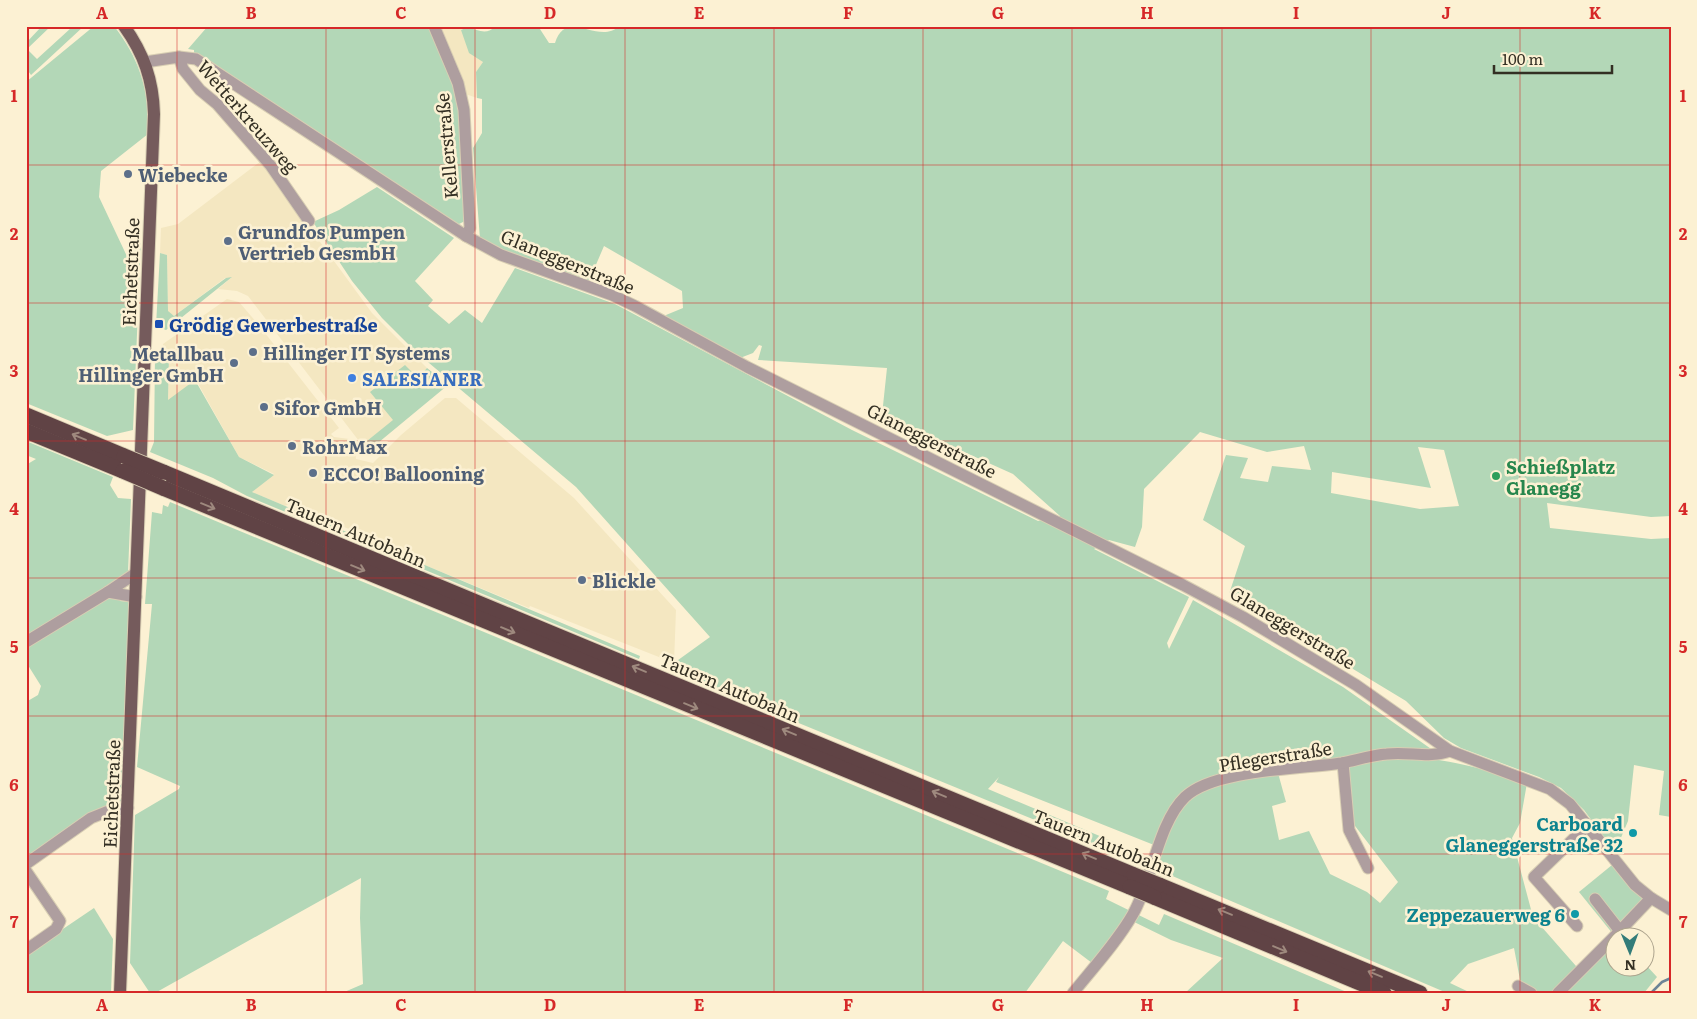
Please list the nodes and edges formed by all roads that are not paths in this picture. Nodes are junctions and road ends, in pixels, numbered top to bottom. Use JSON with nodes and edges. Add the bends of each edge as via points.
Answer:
{"nodes":[{"id":1,"x":124,"y":26,"type":"edge"},
{"id":2,"x":434,"y":26,"type":"edge"},
{"id":3,"x":179,"y":57,"type":"junction"},
{"id":4,"x":146,"y":62,"type":"junction"},
{"id":5,"x":309,"y":221,"type":"dead end"},
{"id":6,"x":466,"y":236,"type":"junction"},
{"id":7,"x":26,"y":416,"type":"edge"},
{"id":8,"x":26,"y":431,"type":"edge"},
{"id":9,"x":123,"y":463,"type":"junction"},
{"id":10,"x":136,"y":574,"type":"junction"},
{"id":11,"x":108,"y":592,"type":"junction"},
{"id":12,"x":136,"y":597,"type":"junction"},
{"id":13,"x":26,"y":642,"type":"edge"},
{"id":14,"x":1450,"y":750,"type":"junction"},
{"id":15,"x":1343,"y":763,"type":"junction"},
{"id":16,"x":128,"y":808,"type":"junction"},
{"id":17,"x":1588,"y":825,"type":"junction"},
{"id":18,"x":26,"y":864,"type":"edge"},
{"id":19,"x":1368,"y":868,"type":"dead end"},
{"id":20,"x":26,"y":871,"type":"edge"},
{"id":21,"x":1156,"y":891,"type":"junction"},
{"id":22,"x":1650,"y":898,"type":"junction"},
{"id":23,"x":1595,"y":899,"type":"dead end"},
{"id":24,"x":1671,"y":910,"type":"edge"},
{"id":25,"x":1577,"y":926,"type":"dead end"},
{"id":26,"x":1611,"y":926,"type":"edge"},
{"id":27,"x":1624,"y":926,"type":"edge"},
{"id":28,"x":1604,"y":947,"type":"edge"},
{"id":29,"x":26,"y":950,"type":"edge"},
{"id":30,"x":1518,"y":986,"type":"dead end"},
{"id":31,"x":120,"y":993,"type":"edge"},
{"id":32,"x":1073,"y":993,"type":"edge"},
{"id":33,"x":1384,"y":993,"type":"edge"},
{"id":34,"x":1420,"y":993,"type":"edge"},
{"id":35,"x":1531,"y":993,"type":"edge"},
{"id":36,"x":1558,"y":993,"type":"edge"}],
"edges":[{"from":1,"to":4,"type":"main road","name":"Eichetstraße"},
{"from":2,"to":6,"type":"street","name":"Kellerstraße","via":[[458,83],[464,110],[470,228]]},
{"from":3,"to":4,"type":"street","name":"Glaneggerstraße"},
{"from":3,"to":5,"type":"street","name":"Wetterkreuzweg","via":[[183,69],[200,90],[217,104],[271,166]]},
{"from":3,"to":6,"type":"street","name":"Glaneggerstraße","via":[[191,57],[206,64]]},
{"from":4,"to":10,"type":"main road","name":"Eichetstraße","via":[[153,89],[154,114]]},
{"from":6,"to":14,"type":"street","name":"Glaneggerstraße","via":[[501,255],[612,295],[747,367],[1218,604],[1356,685]]},
{"from":9,"to":7,"type":"highway","name":"Tauern Autobahn","one_way":true},
{"from":8,"to":9,"type":"highway","name":"Tauern Autobahn"},
{"from":9,"to":21,"type":"highway","name":"Tauern Autobahn","bridge":true},
{"from":10,"to":11,"type":"street"},
{"from":10,"to":12,"type":"main road","name":"Eichetstraße"},
{"from":11,"to":12,"type":"street"},
{"from":11,"to":13,"type":"street"},
{"from":12,"to":16,"type":"main road","name":"Eichetstraße"},
{"from":14,"to":15,"type":"street","name":"Pflegerstraße","via":[[1436,755],[1386,754]]},
{"from":14,"to":17,"type":"street","name":"Glaneggerstraße","via":[[1550,789],[1570,804]]},
{"from":15,"to":19,"type":"street","via":[[1349,830]]},
{"from":15,"to":32,"type":"street","name":"Pflegerstraße","via":[[1235,777],[1205,786],[1185,797],[1171,817],[1132,915]]},
{"from":16,"to":18,"type":"street","via":[[91,818]]},
{"from":16,"to":31,"type":"main road","name":"Eichetstraße"},
{"from":17,"to":22,"type":"street","name":"Glaneggerstraße","via":[[1635,885]]},
{"from":17,"to":25,"type":"street","via":[[1534,877]]},
{"from":20,"to":29,"type":"street","via":[[60,921],[56,929]]},
{"from":21,"to":33,"type":"highway","name":"Tauern Autobahn","one_way":true},
{"from":34,"to":21,"type":"highway","name":"Tauern Autobahn","one_way":true},
{"from":22,"to":24,"type":"street","name":"Glaneggerstraße"},
{"from":22,"to":27,"type":"street"},
{"from":23,"to":26,"type":"street"},
{"from":28,"to":36,"type":"street"},
{"from":30,"to":35,"type":"street"}]}
